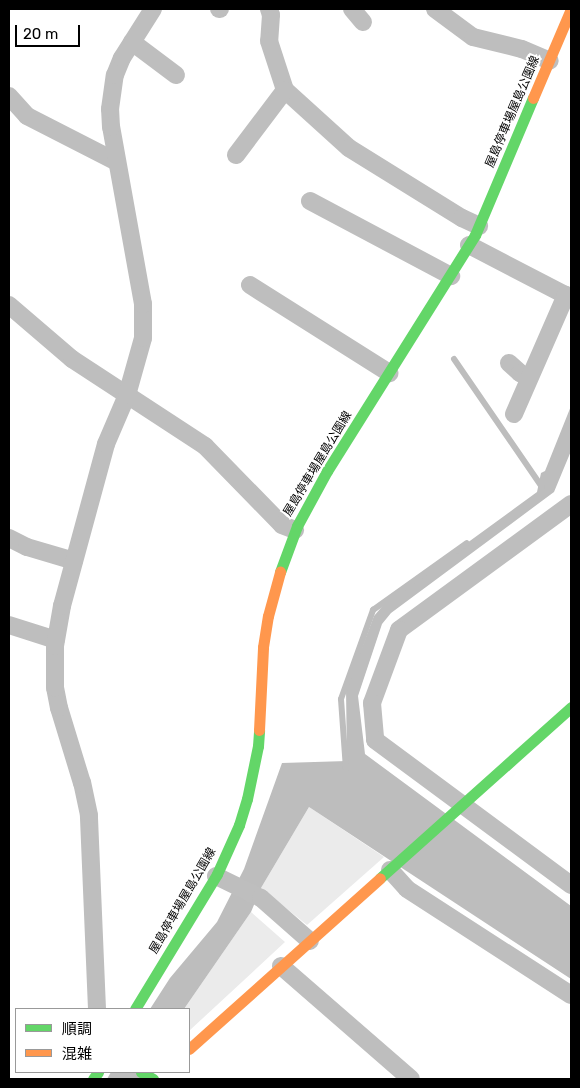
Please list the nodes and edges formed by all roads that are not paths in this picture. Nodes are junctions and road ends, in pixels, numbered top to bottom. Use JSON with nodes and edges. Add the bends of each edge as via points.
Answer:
{"nodes":[{"id":1,"x":153,"y":9,"type":"edge"},
{"id":2,"x":269,"y":9,"type":"edge"},
{"id":3,"x":435,"y":9,"type":"edge"},
{"id":4,"x":571,"y":9,"type":"edge"},
{"id":5,"x":132,"y":42,"type":"junction"},
{"id":6,"x":550,"y":61,"type":"junction"},
{"id":7,"x":176,"y":75,"type":"dead end"},
{"id":8,"x":285,"y":90,"type":"junction"},
{"id":9,"x":9,"y":96,"type":"edge"},
{"id":10,"x":236,"y":156,"type":"dead end"},
{"id":11,"x":117,"y":162,"type":"junction"},
{"id":12,"x":310,"y":200,"type":"dead end"},
{"id":13,"x":479,"y":226,"type":"junction"},
{"id":14,"x":469,"y":245,"type":"junction"},
{"id":15,"x":451,"y":276,"type":"junction"},
{"id":16,"x":250,"y":284,"type":"dead end"},
{"id":17,"x":568,"y":296,"type":"edge"},
{"id":18,"x":9,"y":305,"type":"edge"},
{"id":19,"x":510,"y":363,"type":"dead end"},
{"id":20,"x":390,"y":373,"type":"junction"},
{"id":21,"x":530,"y":378,"type":"junction"},
{"id":22,"x":127,"y":395,"type":"junction"},
{"id":23,"x":514,"y":414,"type":"dead end"},
{"id":24,"x":571,"y":504,"type":"edge"},
{"id":25,"x":295,"y":530,"type":"junction"},
{"id":26,"x":9,"y":538,"type":"edge"},
{"id":27,"x":74,"y":561,"type":"junction"},
{"id":28,"x":9,"y":625,"type":"edge"},
{"id":29,"x":56,"y":640,"type":"junction"},
{"id":30,"x":571,"y":707,"type":"edge"},
{"id":31,"x":456,"y":810,"type":"junction"},
{"id":32,"x":393,"y":867,"type":"junction"},
{"id":33,"x":216,"y":876,"type":"junction"},
{"id":34,"x":571,"y":885,"type":"edge"},
{"id":35,"x":310,"y":941,"type":"junction"},
{"id":36,"x":281,"y":966,"type":"junction"},
{"id":37,"x":571,"y":995,"type":"edge"},
{"id":38,"x":97,"y":1008,"type":"edge"},
{"id":39,"x":137,"y":1008,"type":"edge"},
{"id":40,"x":190,"y":1048,"type":"edge"},
{"id":41,"x":143,"y":1073,"type":"edge"},
{"id":42,"x":154,"y":1079,"type":"edge"},
{"id":43,"x":411,"y":1079,"type":"edge"}],
"edges":[{"from":1,"to":5,"type":"street"},
{"from":2,"to":8,"type":"street","via":[[269,41]]},
{"from":3,"to":6,"type":"street","via":[[473,37],[522,49]]},
{"from":4,"to":6,"type":"main road","name":"屋島停車場屋島公園線"},
{"from":5,"to":7,"type":"street"},
{"from":5,"to":11,"type":"street","via":[[115,74],[111,91],[111,127]]},
{"from":6,"to":13,"type":"main road","name":"屋島停車場屋島公園線"},
{"from":8,"to":10,"type":"street"},
{"from":8,"to":13,"type":"street","via":[[349,148]]},
{"from":9,"to":11,"type":"street","via":[[27,116]]},
{"from":11,"to":22,"type":"street","via":[[144,321],[140,355]]},
{"from":12,"to":15,"type":"street"},
{"from":13,"to":14,"type":"main road","name":"屋島停車場屋島公園線"},
{"from":14,"to":15,"type":"main road","name":"屋島停車場屋島公園線"},
{"from":14,"to":17,"type":"street"},
{"from":15,"to":20,"type":"main road","name":"屋島停車場屋島公園線"},
{"from":16,"to":20,"type":"street"},
{"from":17,"to":21,"type":"street"},
{"from":18,"to":22,"type":"street","via":[[72,359]]},
{"from":19,"to":21,"type":"street"},
{"from":20,"to":25,"type":"main road","name":"屋島停車場屋島公園線","via":[[311,498]]},
{"from":21,"to":23,"type":"street"},
{"from":22,"to":25,"type":"street","via":[[205,446],[282,525]]},
{"from":22,"to":27,"type":"street","via":[[106,444]]},
{"from":24,"to":31,"type":"street","via":[[399,630],[372,703],[375,740]]},
{"from":25,"to":33,"type":"main road","name":"屋島停車場屋島公園線","via":[[268,616],[254,773],[239,825]]},
{"from":26,"to":27,"type":"street"},
{"from":27,"to":29,"type":"street"},
{"from":28,"to":29,"type":"street"},
{"from":29,"to":38,"type":"street","via":[[54,667],[59,708],[89,815]]},
{"from":30,"to":31,"type":"main road"},
{"from":31,"to":32,"type":"main road"},
{"from":31,"to":34,"type":"street"},
{"from":32,"to":35,"type":"main road"},
{"from":32,"to":37,"type":"street","via":[[407,889]]},
{"from":33,"to":35,"type":"street","via":[[260,898]]},
{"from":33,"to":39,"type":"main road","name":"屋島停車場屋島公園線"},
{"from":35,"to":36,"type":"main road"},
{"from":36,"to":40,"type":"main road"},
{"from":36,"to":43,"type":"street"},
{"from":41,"to":42,"type":"main road"}]}
